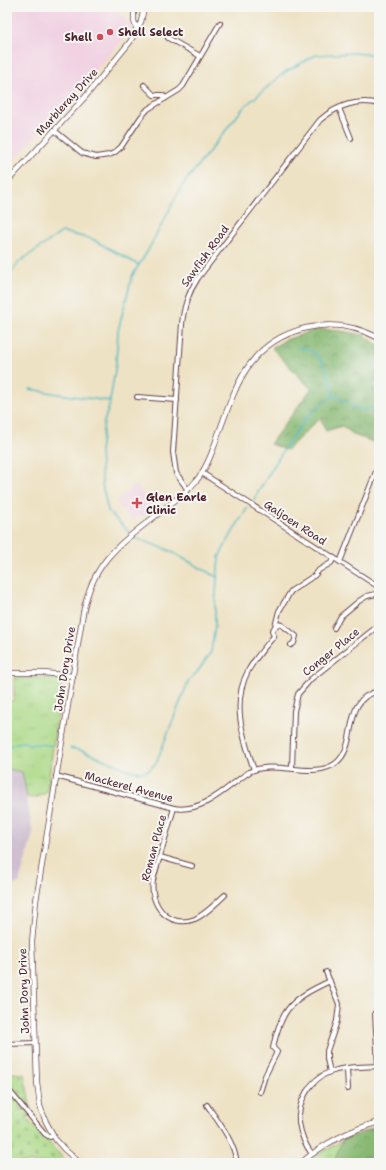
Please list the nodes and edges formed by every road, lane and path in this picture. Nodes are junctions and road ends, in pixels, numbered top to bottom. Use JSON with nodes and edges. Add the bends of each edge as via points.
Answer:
{"nodes":[{"id":1,"x":134,"y":7,"type":"edge"},
{"id":2,"x":144,"y":7,"type":"edge"},
{"id":3,"x":220,"y":23,"type":"dead end"},
{"id":4,"x":137,"y":31,"type":"junction"},
{"id":5,"x":168,"y":38,"type":"dead end"},
{"id":6,"x":200,"y":56,"type":"junction"},
{"id":7,"x":144,"y":85,"type":"dead end"},
{"id":8,"x":166,"y":98,"type":"junction"},
{"id":9,"x":379,"y":104,"type":"edge"},
{"id":10,"x":339,"y":108,"type":"junction"},
{"id":11,"x":54,"y":130,"type":"junction"},
{"id":12,"x":351,"y":138,"type":"dead end"},
{"id":13,"x":7,"y":182,"type":"edge"},
{"id":14,"x":379,"y":338,"type":"edge"},
{"id":15,"x":137,"y":397,"type":"dead end"},
{"id":16,"x":177,"y":400,"type":"junction"},
{"id":17,"x":379,"y":464,"type":"edge"},
{"id":18,"x":202,"y":473,"type":"junction"},
{"id":19,"x":188,"y":490,"type":"junction"},
{"id":20,"x":334,"y":558,"type":"junction"},
{"id":21,"x":340,"y":562,"type":"junction"},
{"id":22,"x":379,"y":587,"type":"edge"},
{"id":23,"x":379,"y":592,"type":"edge"},
{"id":24,"x":379,"y":625,"type":"edge"},
{"id":25,"x":275,"y":627,"type":"junction"},
{"id":26,"x":334,"y":628,"type":"dead end"},
{"id":27,"x":291,"y":645,"type":"dead end"},
{"id":28,"x":7,"y":673,"type":"edge"},
{"id":29,"x":73,"y":676,"type":"junction"},
{"id":30,"x":379,"y":691,"type":"edge"},
{"id":31,"x":292,"y":768,"type":"junction"},
{"id":32,"x":254,"y":770,"type":"junction"},
{"id":33,"x":56,"y":776,"type":"junction"},
{"id":34,"x":174,"y":808,"type":"junction"},
{"id":35,"x":160,"y":857,"type":"junction"},
{"id":36,"x":192,"y":866,"type":"dead end"},
{"id":37,"x":225,"y":896,"type":"dead end"},
{"id":38,"x":326,"y":972,"type":"dead end"},
{"id":39,"x":330,"y":981,"type":"junction"},
{"id":40,"x":375,"y":1013,"type":"dead end"},
{"id":41,"x":35,"y":1043,"type":"junction"},
{"id":42,"x":7,"y":1044,"type":"edge"},
{"id":43,"x":379,"y":1066,"type":"edge"},
{"id":44,"x":347,"y":1068,"type":"junction"},
{"id":45,"x":330,"y":1072,"type":"junction"},
{"id":46,"x":7,"y":1088,"type":"edge"},
{"id":47,"x":348,"y":1089,"type":"dead end"},
{"id":48,"x":260,"y":1092,"type":"dead end"},
{"id":49,"x":208,"y":1105,"type":"dead end"},
{"id":50,"x":379,"y":1122,"type":"edge"},
{"id":51,"x":53,"y":1135,"type":"junction"},
{"id":52,"x":312,"y":1154,"type":"junction"},
{"id":53,"x":80,"y":1163,"type":"edge"},
{"id":54,"x":236,"y":1163,"type":"edge"},
{"id":55,"x":301,"y":1163,"type":"edge"}],
"edges":[{"from":1,"to":4,"type":"street"},
{"from":2,"to":4,"type":"street","name":"Marbleray Drive"},
{"from":3,"to":6,"type":"street"},
{"from":4,"to":11,"type":"street","name":"Marbleray Drive","via":[[113,64]]},
{"from":5,"to":6,"type":"street"},
{"from":6,"to":8,"type":"street","via":[[183,86]]},
{"from":7,"to":8,"type":"street","via":[[154,95]]},
{"from":8,"to":11,"type":"street","via":[[146,110],[121,147],[106,156],[92,157],[82,154]]},
{"from":9,"to":10,"type":"street","name":"Sawfish Road","via":[[358,103]]},
{"from":10,"to":12,"type":"street"},
{"from":10,"to":16,"type":"street","name":"Sawfish Road","via":[[315,126],[191,290],[184,310]]},
{"from":11,"to":13,"type":"street","name":"Marbleray Drive"},
{"from":14,"to":18,"type":"street","name":"John Dory Drive","via":[[351,327],[321,326],[293,332],[264,349],[249,364],[237,385],[215,446]]},
{"from":15,"to":16,"type":"street"},
{"from":16,"to":19,"type":"street","name":"Sawfish Road","via":[[173,460],[179,479]]},
{"from":17,"to":21,"type":"street"},
{"from":18,"to":19,"type":"street","name":"John Dory Drive"},
{"from":18,"to":20,"type":"street","name":"Galjoen Road"},
{"from":19,"to":29,"type":"street","name":"John Dory Drive","via":[[120,544],[100,567],[86,599]]},
{"from":20,"to":21,"type":"street","name":"Galjoen Road"},
{"from":20,"to":25,"type":"street","via":[[331,563],[291,591],[279,611]]},
{"from":21,"to":22,"type":"street","name":"Galjoen Road"},
{"from":23,"to":26,"type":"street","via":[[368,596],[342,615]]},
{"from":24,"to":31,"type":"street","name":"Conger Place","via":[[311,679],[298,694],[294,710]]},
{"from":25,"to":27,"type":"street","via":[[281,624],[296,636]]},
{"from":25,"to":32,"type":"street","via":[[272,631],[274,636],[248,671],[240,696],[241,728]]},
{"from":28,"to":29,"type":"street"},
{"from":29,"to":33,"type":"street","name":"John Dory Drive"},
{"from":30,"to":31,"type":"street","name":"Mackerel Avenue","via":[[365,697],[357,706],[346,749],[335,763],[321,769]]},
{"from":31,"to":32,"type":"street","name":"Mackerel Avenue"},
{"from":32,"to":34,"type":"street","name":"Mackerel Avenue","via":[[197,807]]},
{"from":33,"to":34,"type":"street","name":"Mackerel Avenue"},
{"from":33,"to":41,"type":"street","name":"John Dory Drive","via":[[32,929]]},
{"from":34,"to":35,"type":"street","name":"Roman Place"},
{"from":35,"to":36,"type":"street"},
{"from":35,"to":37,"type":"street","name":"Roman Place","via":[[152,892],[158,907],[169,917],[184,921],[194,919]]},
{"from":38,"to":39,"type":"street"},
{"from":39,"to":45,"type":"street","via":[[339,1004],[337,1021],[327,1051]]},
{"from":39,"to":48,"type":"street","via":[[301,996],[284,1014],[273,1048],[277,1052]]},
{"from":40,"to":43,"type":"street"},
{"from":41,"to":42,"type":"street"},
{"from":41,"to":51,"type":"street","name":"John Dory Drive","via":[[39,1103]]},
{"from":43,"to":44,"type":"street"},
{"from":44,"to":45,"type":"street"},
{"from":44,"to":47,"type":"street"},
{"from":45,"to":52,"type":"street","via":[[311,1086],[304,1096],[300,1110],[301,1131]]},
{"from":46,"to":51,"type":"street","via":[[45,1134],[50,1137]]},
{"from":49,"to":54,"type":"street","via":[[230,1140]]},
{"from":50,"to":52,"type":"street","via":[[342,1135]]},
{"from":51,"to":53,"type":"street","name":"John Dory Drive"},
{"from":52,"to":55,"type":"street"}]}
